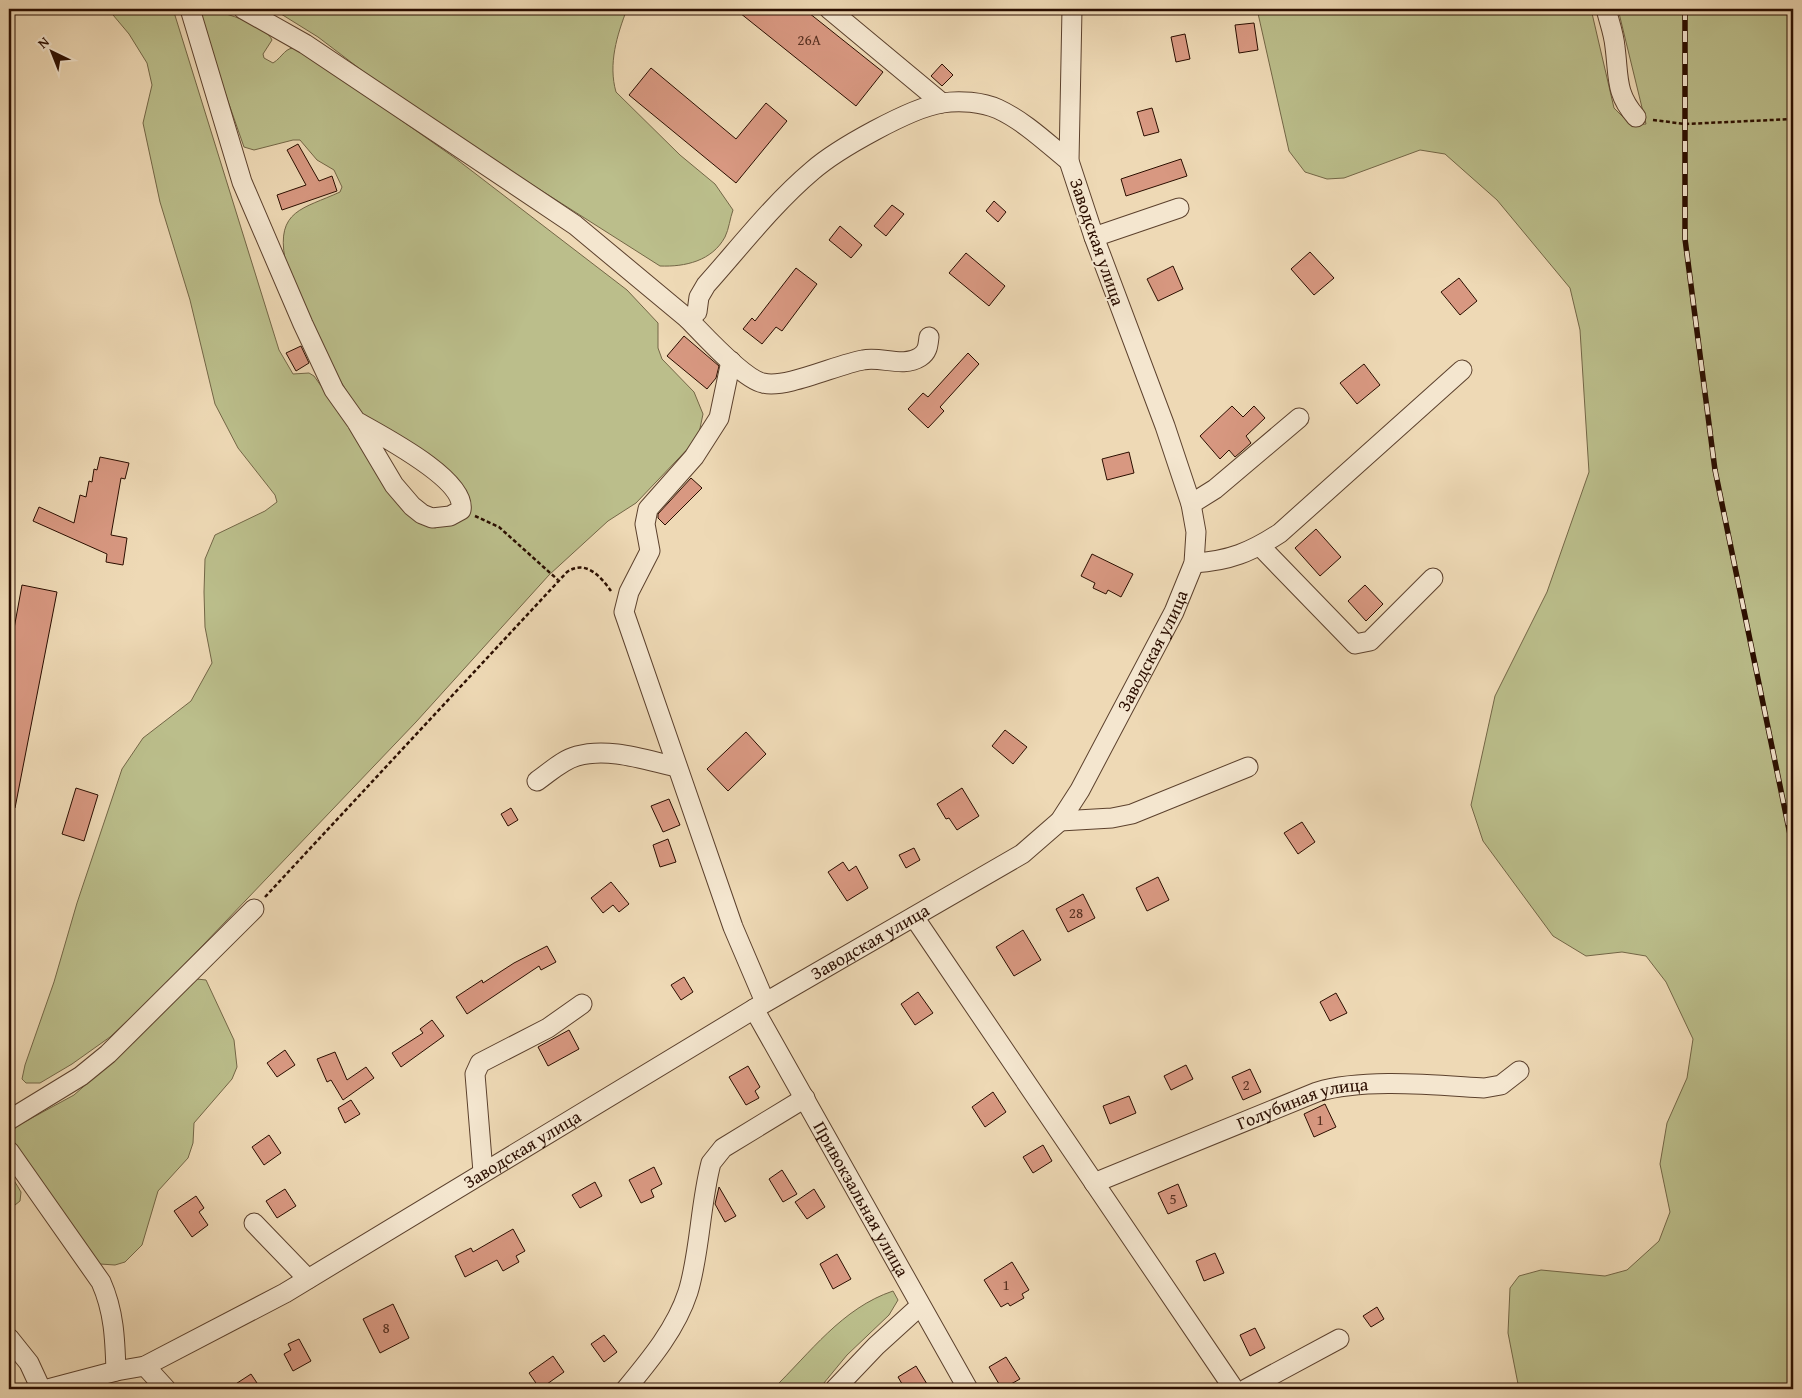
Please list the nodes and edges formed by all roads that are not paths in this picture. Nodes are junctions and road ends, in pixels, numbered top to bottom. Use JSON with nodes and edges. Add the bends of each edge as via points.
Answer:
{"nodes":[{"id":1,"x":190,"y":9,"type":"edge"},
{"id":2,"x":243,"y":9,"type":"edge"},
{"id":3,"x":829,"y":9,"type":"edge"},
{"id":4,"x":1072,"y":9,"type":"edge"},
{"id":5,"x":1606,"y":9,"type":"edge"},
{"id":6,"x":942,"y":102,"type":"junction"},
{"id":7,"x":1636,"y":117,"type":"road end"},
{"id":8,"x":1069,"y":161,"type":"junction"},
{"id":9,"x":1178,"y":208,"type":"dead end"},
{"id":10,"x":1094,"y":237,"type":"junction"},
{"id":11,"x":688,"y":319,"type":"junction"},
{"id":12,"x":929,"y":337,"type":"dead end"},
{"id":13,"x":731,"y":361,"type":"junction"},
{"id":14,"x":1462,"y":370,"type":"dead end"},
{"id":15,"x":1299,"y":418,"type":"dead end"},
{"id":16,"x":356,"y":421,"type":"junction"},
{"id":17,"x":1191,"y":504,"type":"junction"},
{"id":18,"x":1260,"y":546,"type":"junction"},
{"id":19,"x":1194,"y":563,"type":"junction"},
{"id":20,"x":1433,"y":578,"type":"dead end"},
{"id":21,"x":677,"y":767,"type":"junction"},
{"id":22,"x":1248,"y":768,"type":"dead end"},
{"id":23,"x":537,"y":781,"type":"dead end"},
{"id":24,"x":1060,"y":820,"type":"junction"},
{"id":25,"x":254,"y":909,"type":"road end"},
{"id":26,"x":914,"y":917,"type":"junction"},
{"id":27,"x":582,"y":1004,"type":"dead end"},
{"id":28,"x":760,"y":1005,"type":"junction"},
{"id":29,"x":1519,"y":1071,"type":"dead end"},
{"id":30,"x":805,"y":1098,"type":"junction"},
{"id":31,"x":9,"y":1120,"type":"edge"},
{"id":32,"x":9,"y":1151,"type":"edge"},
{"id":33,"x":483,"y":1172,"type":"junction"},
{"id":34,"x":1094,"y":1183,"type":"junction"},
{"id":35,"x":254,"y":1223,"type":"dead end"},
{"id":36,"x":308,"y":1279,"type":"junction"},
{"id":37,"x":920,"y":1306,"type":"junction"},
{"id":38,"x":9,"y":1338,"type":"edge"},
{"id":39,"x":1339,"y":1339,"type":"dead end"},
{"id":40,"x":145,"y":1366,"type":"junction"},
{"id":41,"x":116,"y":1371,"type":"junction"},
{"id":42,"x":40,"y":1389,"type":"edge"},
{"id":43,"x":48,"y":1389,"type":"edge"},
{"id":44,"x":166,"y":1389,"type":"edge"},
{"id":45,"x":626,"y":1389,"type":"edge"},
{"id":46,"x":835,"y":1389,"type":"edge"},
{"id":47,"x":968,"y":1389,"type":"edge"},
{"id":48,"x":1234,"y":1389,"type":"edge"},
{"id":49,"x":1246,"y":1389,"type":"edge"}],
"edges":[{"from":1,"to":16,"type":"street","via":[[242,182],[328,378]]},
{"from":2,"to":11,"type":"street","via":[[305,44],[575,225]]},
{"from":3,"to":6,"type":"street"},
{"from":4,"to":8,"type":"street"},
{"from":5,"to":7,"type":"street","via":[[1615,46],[1618,86],[1625,104]]},
{"from":6,"to":8,"type":"street","via":[[963,102],[998,109],[1020,122]]},
{"from":6,"to":11,"type":"street","via":[[922,108],[853,142],[811,171],[706,285],[699,297],[697,312]]},
{"from":8,"to":10,"type":"street","name":"Заводская улица"},
{"from":9,"to":10,"type":"street"},
{"from":10,"to":17,"type":"street","name":"Заводская улица"},
{"from":11,"to":13,"type":"street"},
{"from":12,"to":13,"type":"street","via":[[928,349],[920,357],[908,361],[865,359],[780,384],[762,383]]},
{"from":13,"to":21,"type":"street","name":"Привокзальная улица","via":[[719,418],[694,457],[648,509],[645,524],[650,551],[629,592],[624,612]]},
{"from":14,"to":18,"type":"street","via":[[1280,533]]},
{"from":15,"to":17,"type":"street","via":[[1215,489]]},
{"from":16,"to":16,"type":"street","via":[[435,470],[458,493],[461,510],[450,516],[432,518],[412,506],[394,485]]},
{"from":17,"to":19,"type":"street","name":"Заводская улица","via":[[1196,532]]},
{"from":18,"to":19,"type":"street","via":[[1219,562]]},
{"from":18,"to":20,"type":"street","via":[[1355,644],[1370,641]]},
{"from":19,"to":24,"type":"street","name":"Заводская улица","via":[[1174,612],[1080,790]]},
{"from":21,"to":23,"type":"street","via":[[607,753],[590,754],[566,760]]},
{"from":21,"to":28,"type":"street","name":"Привокзальная улица"},
{"from":22,"to":24,"type":"street","via":[[1132,814]]},
{"from":24,"to":26,"type":"street","name":"Заводская улица","via":[[1022,854]]},
{"from":25,"to":31,"type":"street","via":[[108,1054],[74,1081]]},
{"from":26,"to":28,"type":"street","name":"Заводская улица"},
{"from":26,"to":34,"type":"street"},
{"from":27,"to":33,"type":"street","via":[[548,1028],[476,1068]]},
{"from":28,"to":30,"type":"street","name":"Привокзальная улица"},
{"from":28,"to":33,"type":"street","name":"Заводская улица"},
{"from":29,"to":34,"type":"street","name":"Голубиная улица","via":[[1501,1085],[1484,1088],[1337,1086]]},
{"from":30,"to":37,"type":"street","name":"Привокзальная улица"},
{"from":30,"to":45,"type":"street","via":[[723,1148],[711,1163],[688,1293],[661,1345]]},
{"from":32,"to":41,"type":"street","via":[[101,1282],[115,1327]]},
{"from":33,"to":36,"type":"street","name":"Заводская улица"},
{"from":34,"to":48,"type":"street"},
{"from":35,"to":36,"type":"street"},
{"from":36,"to":40,"type":"street","name":"Заводская улица"},
{"from":37,"to":46,"type":"street"},
{"from":37,"to":47,"type":"street","name":"Привокзальная улица"},
{"from":38,"to":42,"type":"street","via":[[29,1363]]},
{"from":39,"to":49,"type":"street"},
{"from":40,"to":41,"type":"street","name":"Заводская улица"},
{"from":40,"to":44,"type":"street"},
{"from":41,"to":43,"type":"street","name":"Заводская улица"}]}
